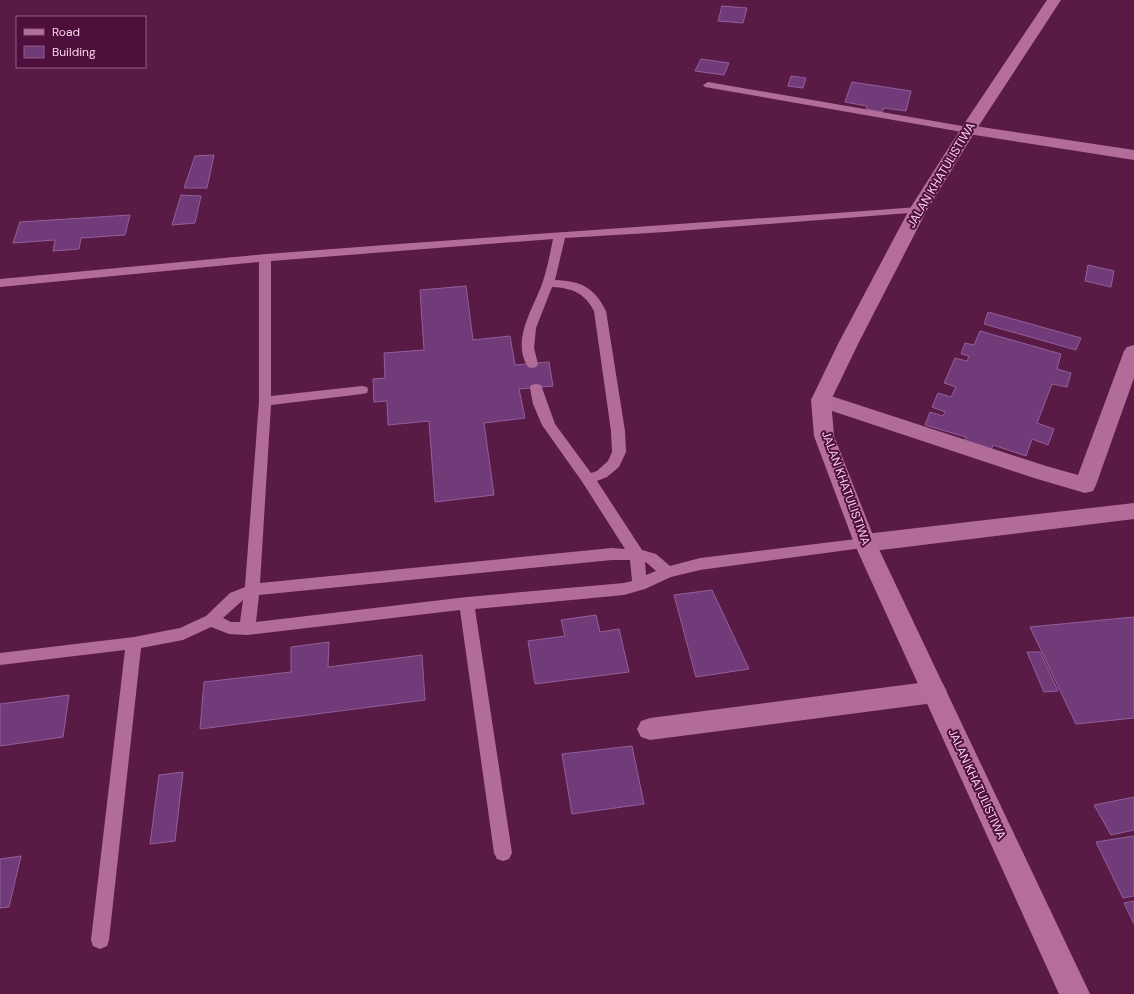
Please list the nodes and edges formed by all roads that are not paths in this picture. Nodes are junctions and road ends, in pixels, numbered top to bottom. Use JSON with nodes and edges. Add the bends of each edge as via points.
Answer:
{"nodes":[{"id":1,"x":1054,"y":0,"type":"edge"},
{"id":2,"x":708,"y":85,"type":"dead end"},
{"id":3,"x":968,"y":130,"type":"junction"},
{"id":4,"x":1134,"y":155,"type":"edge"},
{"id":5,"x":918,"y":210,"type":"junction"},
{"id":6,"x":560,"y":235,"type":"junction"},
{"id":7,"x":265,"y":258,"type":"junction"},
{"id":8,"x":0,"y":283,"type":"edge"},
{"id":9,"x":548,"y":283,"type":"junction"},
{"id":10,"x":1134,"y":351,"type":"edge"},
{"id":11,"x":532,"y":364,"type":"dead end"},
{"id":12,"x":536,"y":388,"type":"dead end"},
{"id":13,"x":362,"y":390,"type":"dead end"},
{"id":14,"x":821,"y":400,"type":"junction"},
{"id":15,"x":265,"y":401,"type":"junction"},
{"id":16,"x":588,"y":479,"type":"junction"},
{"id":17,"x":1085,"y":485,"type":"junction"},
{"id":18,"x":1124,"y":511,"type":"edge"},
{"id":19,"x":865,"y":543,"type":"junction"},
{"id":20,"x":637,"y":555,"type":"junction"},
{"id":21,"x":667,"y":572,"type":"junction"},
{"id":22,"x":640,"y":585,"type":"junction"},
{"id":23,"x":252,"y":590,"type":"junction"},
{"id":24,"x":467,"y":603,"type":"junction"},
{"id":25,"x":212,"y":620,"type":"junction"},
{"id":26,"x":247,"y":629,"type":"junction"},
{"id":27,"x":134,"y":643,"type":"junction"},
{"id":28,"x":0,"y":659,"type":"edge"},
{"id":29,"x":934,"y":692,"type":"junction"},
{"id":30,"x":650,"y":729,"type":"dead end"},
{"id":31,"x":503,"y":853,"type":"dead end"},
{"id":32,"x":100,"y":940,"type":"dead end"},
{"id":33,"x":1075,"y":994,"type":"edge"}],
"edges":[{"from":1,"to":3,"type":"street","name":"JALAN KHATULISTIWA"},
{"from":2,"to":3,"type":"lane"},
{"from":3,"to":4,"type":"street"},
{"from":3,"to":5,"type":"street","name":"JALAN KHATULISTIWA"},
{"from":5,"to":6,"type":"lane"},
{"from":5,"to":14,"type":"street","name":"JALAN KHATULISTIWA"},
{"from":6,"to":7,"type":"lane"},
{"from":6,"to":9,"type":"lane"},
{"from":7,"to":8,"type":"lane"},
{"from":7,"to":15,"type":"lane"},
{"from":9,"to":11,"type":"lane","via":[[530,328],[528,348]]},
{"from":9,"to":16,"type":"lane","via":[[576,286],[589,293],[596,300],[600,311],[619,452],[614,464],[602,474]]},
{"from":10,"to":17,"type":"street"},
{"from":12,"to":16,"type":"lane","via":[[549,425]]},
{"from":13,"to":15,"type":"lane"},
{"from":14,"to":17,"type":"street"},
{"from":14,"to":19,"type":"street","name":"JALAN KHATULISTIWA","via":[[824,436]]},
{"from":15,"to":23,"type":"lane"},
{"from":16,"to":20,"type":"lane"},
{"from":17,"to":18,"type":"street"},
{"from":18,"to":19,"type":"street"},
{"from":19,"to":21,"type":"lane","via":[[700,564]]},
{"from":19,"to":29,"type":"street","name":"JALAN KHATULISTIWA"},
{"from":20,"to":21,"type":"lane","via":[[650,558]]},
{"from":20,"to":22,"type":"lane"},
{"from":20,"to":23,"type":"lane","via":[[604,555]]},
{"from":21,"to":22,"type":"lane"},
{"from":22,"to":24,"type":"lane","via":[[624,589]]},
{"from":23,"to":25,"type":"lane","via":[[235,597]]},
{"from":23,"to":26,"type":"lane"},
{"from":24,"to":26,"type":"lane"},
{"from":24,"to":31,"type":"lane"},
{"from":25,"to":26,"type":"lane","via":[[228,628]]},
{"from":25,"to":27,"type":"lane","via":[[183,634]]},
{"from":27,"to":28,"type":"lane"},
{"from":27,"to":32,"type":"lane"},
{"from":29,"to":30,"type":"street"},
{"from":29,"to":33,"type":"street","name":"JALAN KHATULISTIWA"}]}
